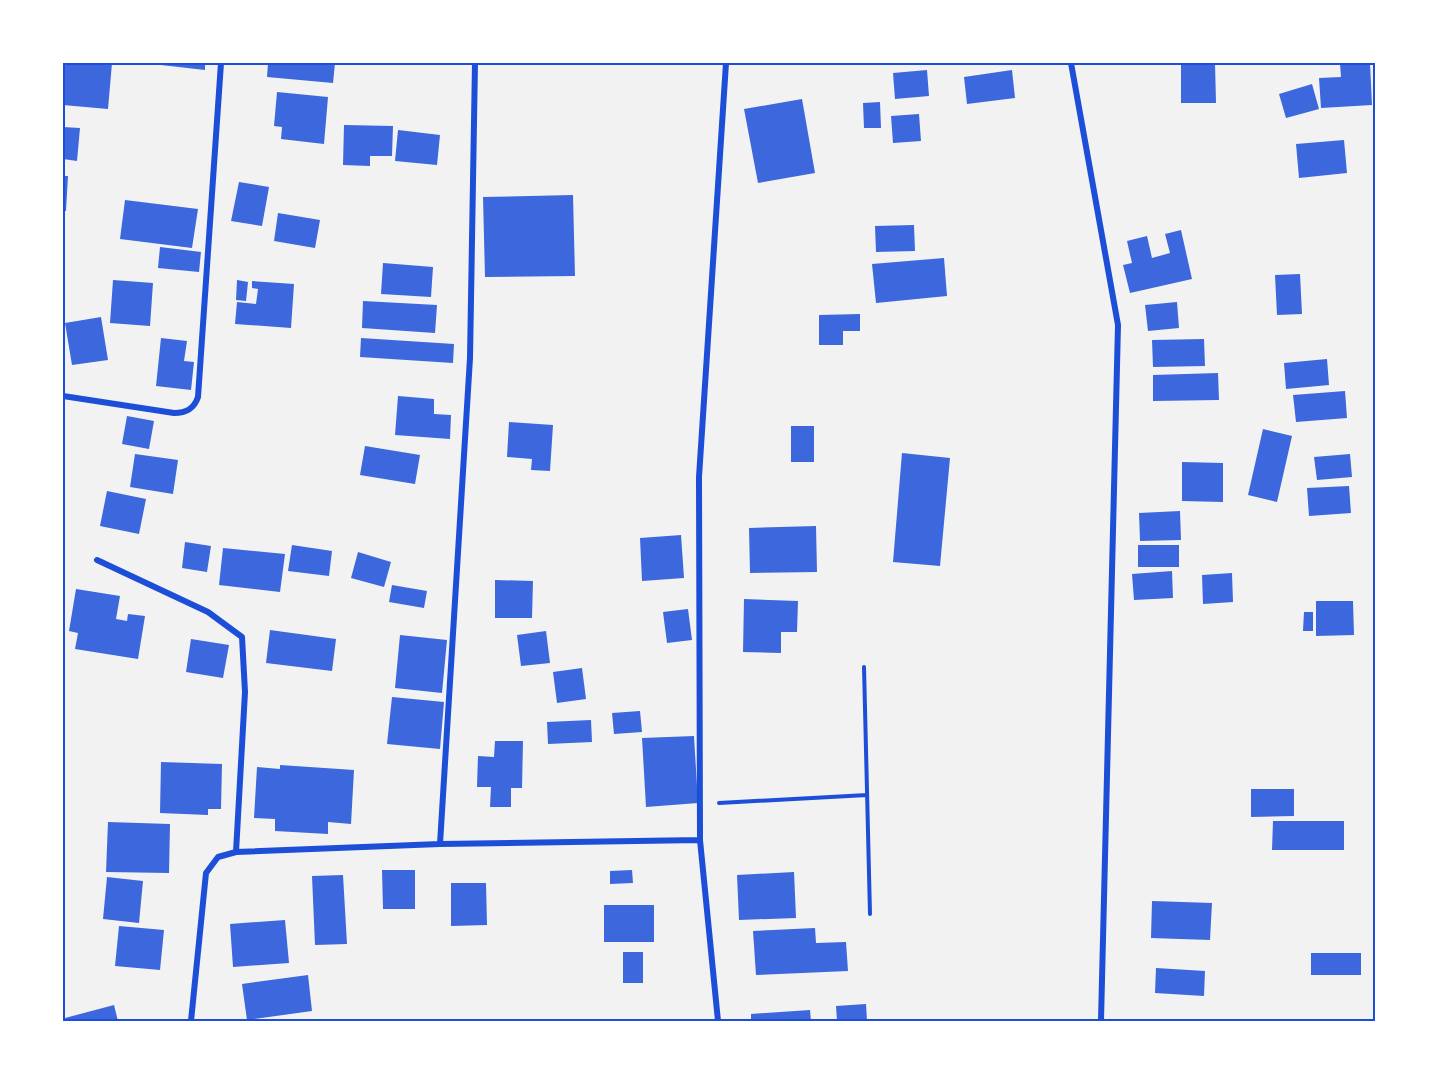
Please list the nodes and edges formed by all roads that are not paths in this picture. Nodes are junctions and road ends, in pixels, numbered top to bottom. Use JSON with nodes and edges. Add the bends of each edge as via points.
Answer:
{"nodes":[{"id":1,"x":220,"y":63,"type":"edge"},
{"id":2,"x":475,"y":63,"type":"edge"},
{"id":3,"x":726,"y":63,"type":"edge"},
{"id":4,"x":1071,"y":63,"type":"edge"},
{"id":5,"x":63,"y":396,"type":"edge"},
{"id":6,"x":97,"y":560,"type":"dead end"},
{"id":7,"x":700,"y":840,"type":"junction"},
{"id":8,"x":440,"y":844,"type":"junction"},
{"id":9,"x":236,"y":852,"type":"junction"},
{"id":10,"x":191,"y":1021,"type":"edge"},
{"id":11,"x":718,"y":1021,"type":"edge"},
{"id":12,"x":1101,"y":1021,"type":"edge"}],
"edges":[{"from":1,"to":5,"type":"street","via":[[198,397],[187,411],[174,413]]},
{"from":2,"to":8,"type":"street","via":[[470,358]]},
{"from":3,"to":7,"type":"street","via":[[699,477]]},
{"from":4,"to":12,"type":"street","via":[[1118,325]]},
{"from":6,"to":9,"type":"street","via":[[208,612],[242,637],[245,692]]},
{"from":7,"to":8,"type":"street"},
{"from":7,"to":11,"type":"street"},
{"from":8,"to":9,"type":"street"},
{"from":9,"to":10,"type":"street","via":[[218,857],[206,873]]}]}
